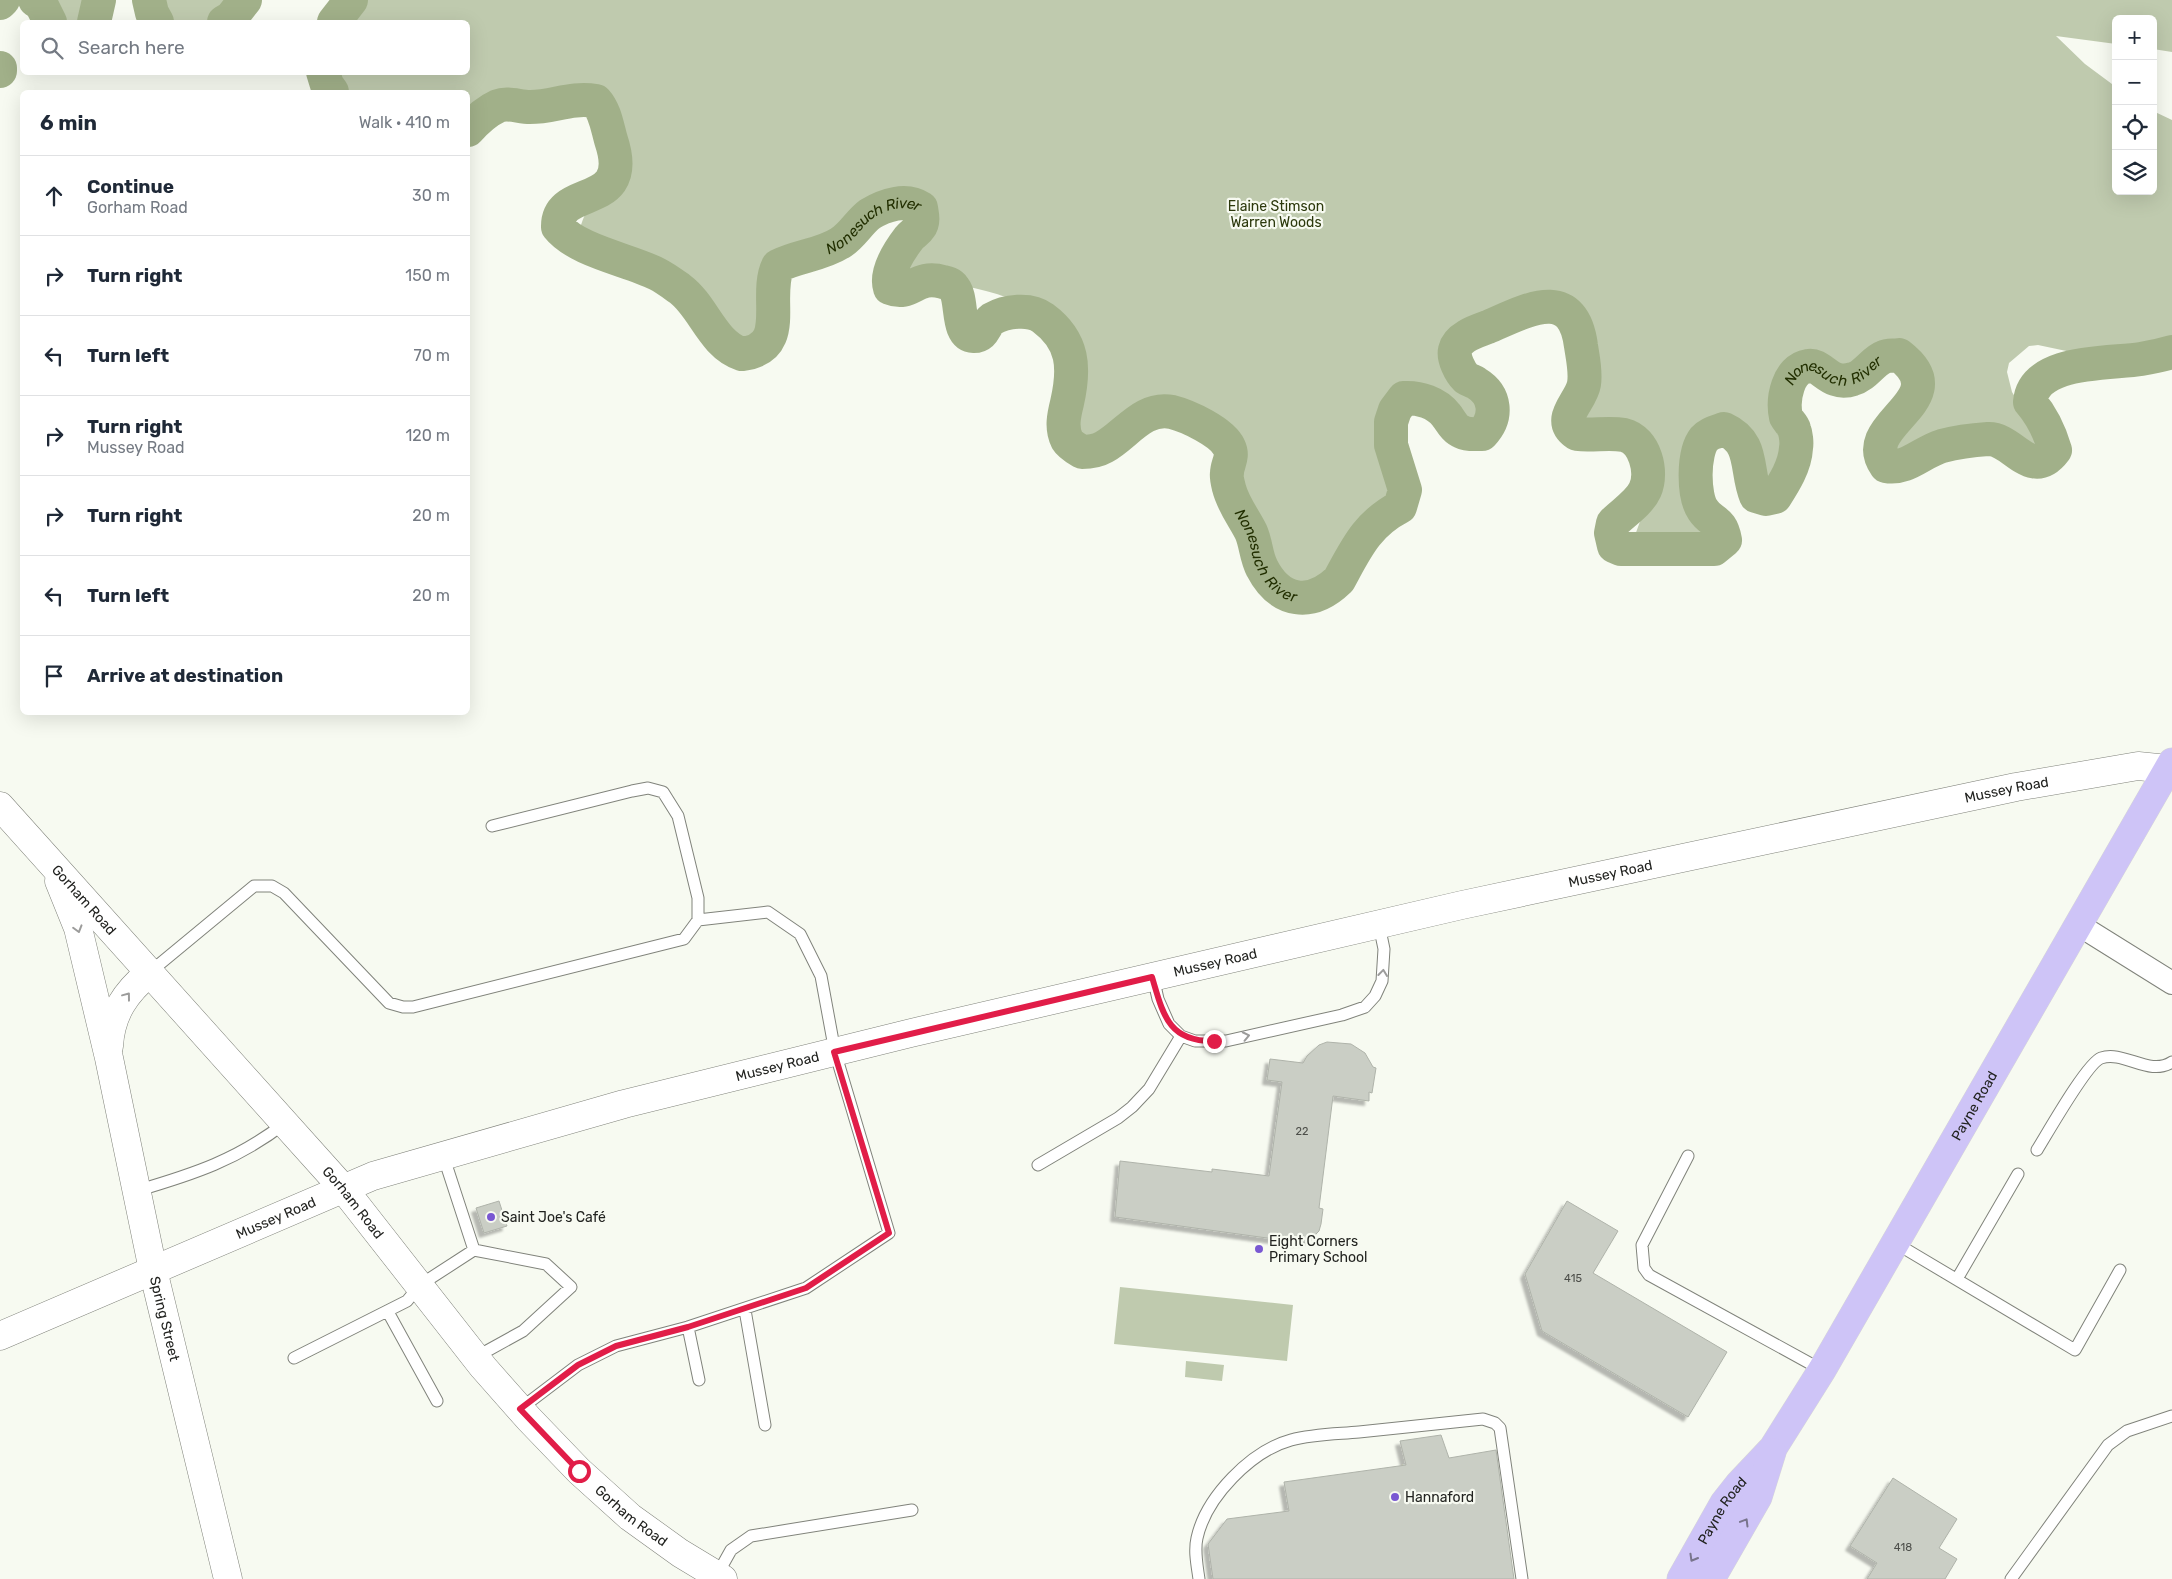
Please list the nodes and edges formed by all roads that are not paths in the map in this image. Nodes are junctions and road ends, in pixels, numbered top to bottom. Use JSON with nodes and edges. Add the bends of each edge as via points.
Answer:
{"nodes":[{"id":1,"x":2170,"y":765,"type":"edge"},
{"id":2,"x":0,"y":806,"type":"edge"},
{"id":3,"x":492,"y":826,"type":"dead end"},
{"id":4,"x":43,"y":854,"type":"junction"},
{"id":5,"x":698,"y":920,"type":"junction"},
{"id":6,"x":1379,"y":925,"type":"junction"},
{"id":7,"x":2079,"y":925,"type":"junction"},
{"id":8,"x":150,"y":972,"type":"junction"},
{"id":9,"x":1152,"y":977,"type":"junction"},
{"id":10,"x":2172,"y":983,"type":"edge"},
{"id":11,"x":1181,"y":1036,"type":"junction"},
{"id":12,"x":834,"y":1052,"type":"junction"},
{"id":13,"x":109,"y":1058,"type":"junction"},
{"id":14,"x":2172,"y":1062,"type":"edge"},
{"id":15,"x":285,"y":1123,"type":"junction"},
{"id":16,"x":2037,"y":1150,"type":"dead end"},
{"id":17,"x":443,"y":1155,"type":"junction"},
{"id":18,"x":1688,"y":1156,"type":"dead end"},
{"id":19,"x":1038,"y":1166,"type":"dead end"},
{"id":20,"x":2018,"y":1174,"type":"dead end"},
{"id":21,"x":342,"y":1188,"type":"junction"},
{"id":22,"x":136,"y":1191,"type":"junction"},
{"id":23,"x":1897,"y":1244,"type":"junction"},
{"id":24,"x":474,"y":1250,"type":"junction"},
{"id":25,"x":153,"y":1270,"type":"junction"},
{"id":26,"x":2120,"y":1270,"type":"dead end"},
{"id":27,"x":1957,"y":1279,"type":"junction"},
{"id":28,"x":420,"y":1285,"type":"junction"},
{"id":29,"x":745,"y":1310,"type":"junction"},
{"id":30,"x":388,"y":1312,"type":"junction"},
{"id":31,"x":688,"y":1327,"type":"junction"},
{"id":32,"x":0,"y":1336,"type":"edge"},
{"id":33,"x":476,"y":1357,"type":"junction"},
{"id":34,"x":294,"y":1358,"type":"dead end"},
{"id":35,"x":1822,"y":1370,"type":"junction"},
{"id":36,"x":699,"y":1380,"type":"dead end"},
{"id":37,"x":437,"y":1401,"type":"dead end"},
{"id":38,"x":520,"y":1409,"type":"junction"},
{"id":39,"x":2172,"y":1416,"type":"edge"},
{"id":40,"x":765,"y":1425,"type":"dead end"},
{"id":41,"x":1773,"y":1448,"type":"junction"},
{"id":42,"x":912,"y":1510,"type":"dead end"},
{"id":43,"x":720,"y":1577,"type":"edge"},
{"id":44,"x":228,"y":1579,"type":"edge"},
{"id":45,"x":1199,"y":1579,"type":"edge"},
{"id":46,"x":1522,"y":1579,"type":"edge"},
{"id":47,"x":1681,"y":1579,"type":"edge"},
{"id":48,"x":1711,"y":1579,"type":"edge"},
{"id":49,"x":2012,"y":1579,"type":"edge"}],
"edges":[{"from":1,"to":6,"type":"street","name":"Mussey Road","via":[[2138,766],[2016,787]]},
{"from":1,"to":7,"type":"main road","name":"Payne Road"},
{"from":2,"to":4,"type":"street","name":"Gorham Road"},
{"from":3,"to":5,"type":"lane","via":[[648,788],[663,792],[678,816],[698,898]]},
{"from":4,"to":8,"type":"street","name":"Gorham Road"},
{"from":4,"to":13,"type":"street","name":"Spring Street","one_way":true,"via":[[63,889],[78,928]]},
{"from":5,"to":8,"type":"lane","via":[[684,939],[403,1007],[389,1003],[284,893],[272,886],[254,886]]},
{"from":5,"to":12,"type":"lane","via":[[768,912],[800,934],[820,976]]},
{"from":6,"to":9,"type":"street","name":"Mussey Road"},
{"from":11,"to":6,"type":"lane","one_way":true,"via":[[1226,1041],[1365,1007],[1384,975],[1384,949]]},
{"from":7,"to":10,"type":"street"},
{"from":7,"to":23,"type":"main road","name":"Payne Road"},
{"from":13,"to":8,"type":"street","name":"Spring Street","one_way":true,"via":[[110,1036],[119,1006],[127,993]]},
{"from":8,"to":15,"type":"street","name":"Gorham Road"},
{"from":9,"to":11,"type":"lane","via":[[1169,1024]]},
{"from":9,"to":12,"type":"street","name":"Mussey Road"},
{"from":11,"to":19,"type":"lane","via":[[1149,1089],[1132,1107]]},
{"from":12,"to":17,"type":"street","name":"Mussey Road","via":[[624,1104]]},
{"from":12,"to":29,"type":"lane","via":[[889,1233],[806,1288]]},
{"from":13,"to":22,"type":"street","name":"Spring Street"},
{"from":14,"to":16,"type":"lane","via":[[2149,1066],[2112,1056],[2099,1058]]},
{"from":15,"to":21,"type":"street","name":"Gorham Road"},
{"from":15,"to":22,"type":"lane","via":[[237,1156]]},
{"from":17,"to":21,"type":"street","name":"Mussey Road"},
{"from":17,"to":24,"type":"lane"},
{"from":18,"to":35,"type":"lane","via":[[1642,1245],[1642,1258],[1649,1275]]},
{"from":20,"to":27,"type":"lane"},
{"from":21,"to":25,"type":"street","name":"Mussey Road"},
{"from":21,"to":28,"type":"street","name":"Gorham Road"},
{"from":22,"to":25,"type":"street","name":"Spring Street"},
{"from":23,"to":27,"type":"lane"},
{"from":23,"to":35,"type":"main road","name":"Payne Road"},
{"from":24,"to":28,"type":"lane"},
{"from":24,"to":33,"type":"lane","via":[[546,1264],[571,1287],[523,1331]]},
{"from":25,"to":32,"type":"street","name":"Mussey Road"},
{"from":25,"to":44,"type":"street","name":"Spring Street"},
{"from":26,"to":27,"type":"lane","via":[[2075,1350]]},
{"from":28,"to":30,"type":"lane","via":[[407,1302]]},
{"from":28,"to":33,"type":"street","name":"Gorham Road"},
{"from":29,"to":31,"type":"lane"},
{"from":29,"to":40,"type":"lane"},
{"from":30,"to":34,"type":"lane"},
{"from":30,"to":37,"type":"lane"},
{"from":31,"to":36,"type":"lane"},
{"from":31,"to":38,"type":"lane","via":[[616,1346],[578,1365]]},
{"from":33,"to":38,"type":"street","name":"Gorham Road"},
{"from":35,"to":41,"type":"main road","name":"Payne Road"},
{"from":38,"to":43,"type":"street","name":"Gorham Road","via":[[579,1471],[624,1512],[680,1553]]},
{"from":39,"to":49,"type":"lane","via":[[2127,1432],[2108,1445]]},
{"from":41,"to":47,"type":"main road","name":"Payne Road","one_way":true,"via":[[1724,1503]]},
{"from":48,"to":41,"type":"main road","name":"Payne Road","one_way":true,"via":[[1758,1498]]},
{"from":42,"to":43,"type":"lane","via":[[751,1536],[732,1550]]},
{"from":45,"to":46,"type":"lane","via":[[1197,1538],[1207,1510],[1232,1479],[1274,1446],[1305,1437],[1483,1419],[1496,1423],[1500,1428]]}]}
